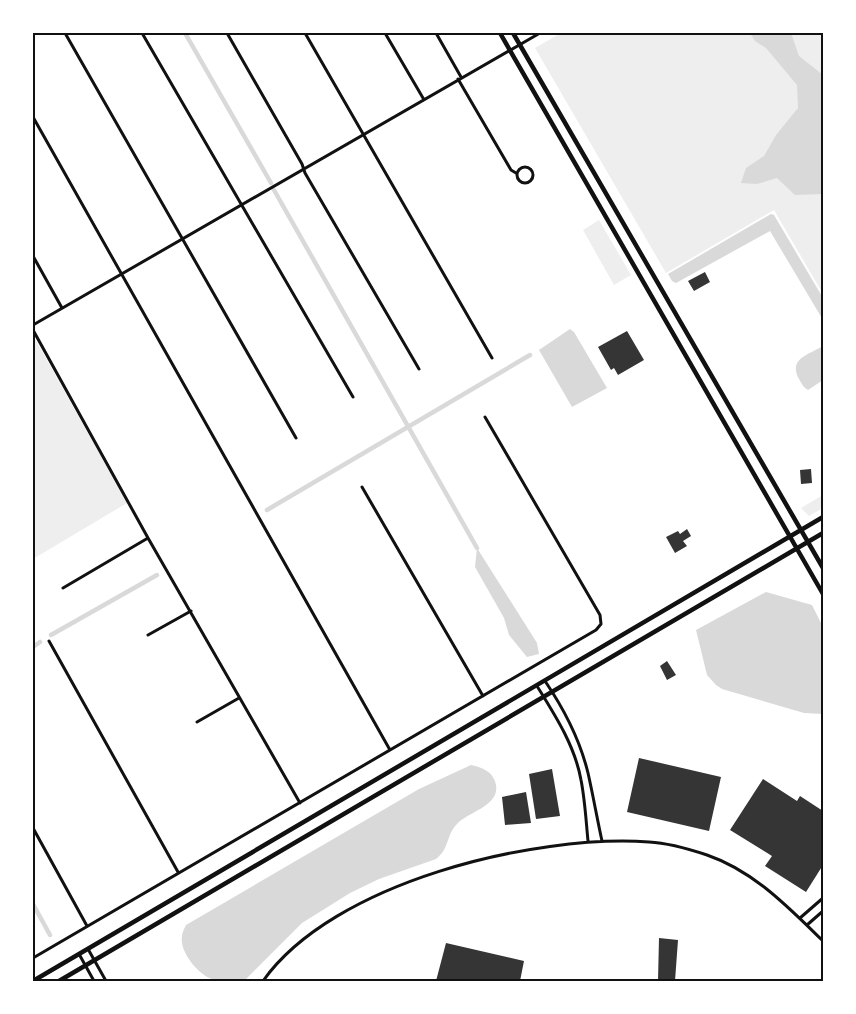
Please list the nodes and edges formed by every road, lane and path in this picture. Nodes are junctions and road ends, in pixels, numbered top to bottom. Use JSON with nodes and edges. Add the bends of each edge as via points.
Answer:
{"nodes":[{"id":1,"x":65,"y":33,"type":"edge"},
{"id":2,"x":142,"y":33,"type":"edge"},
{"id":3,"x":227,"y":33,"type":"edge"},
{"id":4,"x":306,"y":33,"type":"edge"},
{"id":5,"x":386,"y":33,"type":"edge"},
{"id":6,"x":436,"y":33,"type":"edge"},
{"id":7,"x":500,"y":33,"type":"edge"},
{"id":8,"x":513,"y":33,"type":"edge"},
{"id":9,"x":540,"y":33,"type":"edge"},
{"id":10,"x":519,"y":44,"type":"junction"},
{"id":11,"x":509,"y":50,"type":"junction"},
{"id":12,"x":460,"y":78,"type":"junction"},
{"id":13,"x":423,"y":99,"type":"junction"},
{"id":14,"x":33,"y":117,"type":"edge"},
{"id":15,"x":363,"y":134,"type":"junction"},
{"id":16,"x":304,"y":168,"type":"junction"},
{"id":17,"x":516,"y":174,"type":"junction"},
{"id":18,"x":242,"y":204,"type":"junction"},
{"id":19,"x":182,"y":238,"type":"junction"},
{"id":20,"x":33,"y":256,"type":"edge"},
{"id":21,"x":122,"y":274,"type":"junction"},
{"id":22,"x":62,"y":308,"type":"junction"},
{"id":23,"x":33,"y":325,"type":"edge"},
{"id":24,"x":33,"y":330,"type":"edge"},
{"id":25,"x":492,"y":358,"type":"dead end"},
{"id":26,"x":419,"y":369,"type":"dead end"},
{"id":27,"x":353,"y":397,"type":"dead end"},
{"id":28,"x":485,"y":417,"type":"dead end"},
{"id":29,"x":296,"y":438,"type":"dead end"},
{"id":30,"x":362,"y":487,"type":"dead end"},
{"id":31,"x":823,"y":517,"type":"edge"},
{"id":32,"x":801,"y":530,"type":"junction"},
{"id":33,"x":823,"y":533,"type":"edge"},
{"id":34,"x":790,"y":537,"type":"junction"},
{"id":35,"x":148,"y":538,"type":"junction"},
{"id":36,"x":808,"y":542,"type":"junction"},
{"id":37,"x":796,"y":549,"type":"junction"},
{"id":38,"x":823,"y":568,"type":"edge"},
{"id":39,"x":63,"y":588,"type":"dead end"},
{"id":40,"x":823,"y":594,"type":"edge"},
{"id":41,"x":191,"y":611,"type":"junction"},
{"id":42,"x":148,"y":635,"type":"dead end"},
{"id":43,"x":49,"y":641,"type":"dead end"},
{"id":44,"x":545,"y":681,"type":"junction"},
{"id":45,"x":537,"y":686,"type":"junction"},
{"id":46,"x":552,"y":692,"type":"junction"},
{"id":47,"x":483,"y":696,"type":"junction"},
{"id":48,"x":544,"y":697,"type":"junction"},
{"id":49,"x":239,"y":698,"type":"junction"},
{"id":50,"x":197,"y":722,"type":"dead end"},
{"id":51,"x":390,"y":750,"type":"junction"},
{"id":52,"x":300,"y":803,"type":"junction"},
{"id":53,"x":33,"y":828,"type":"edge"},
{"id":54,"x":602,"y":841,"type":"junction"},
{"id":55,"x":588,"y":842,"type":"junction"},
{"id":56,"x":177,"y":873,"type":"junction"},
{"id":57,"x":823,"y":898,"type":"edge"},
{"id":58,"x":823,"y":911,"type":"edge"},
{"id":59,"x":800,"y":918,"type":"junction"},
{"id":60,"x":807,"y":925,"type":"junction"},
{"id":61,"x":87,"y":927,"type":"junction"},
{"id":62,"x":823,"y":941,"type":"edge"},
{"id":63,"x":88,"y":949,"type":"junction"},
{"id":64,"x":79,"y":954,"type":"junction"},
{"id":65,"x":33,"y":958,"type":"edge"},
{"id":66,"x":94,"y":960,"type":"junction"},
{"id":67,"x":85,"y":966,"type":"junction"},
{"id":68,"x":33,"y":981,"type":"edge"},
{"id":69,"x":59,"y":981,"type":"edge"},
{"id":70,"x":94,"y":981,"type":"edge"},
{"id":71,"x":106,"y":981,"type":"edge"},
{"id":72,"x":263,"y":981,"type":"edge"}],
"edges":[{"from":1,"to":19,"type":"street"},
{"from":2,"to":18,"type":"street"},
{"from":3,"to":16,"type":"street"},
{"from":4,"to":15,"type":"street"},
{"from":5,"to":13,"type":"street"},
{"from":6,"to":12,"type":"street"},
{"from":7,"to":11,"type":"highway"},
{"from":8,"to":10,"type":"highway"},
{"from":9,"to":10,"type":"street"},
{"from":10,"to":11,"type":"street"},
{"from":10,"to":32,"type":"highway"},
{"from":11,"to":12,"type":"street"},
{"from":11,"to":34,"type":"highway"},
{"from":12,"to":13,"type":"street"},
{"from":12,"to":17,"type":"street"},
{"from":13,"to":15,"type":"street"},
{"from":14,"to":21,"type":"street"},
{"from":15,"to":16,"type":"street"},
{"from":15,"to":25,"type":"street"},
{"from":16,"to":18,"type":"street"},
{"from":16,"to":26,"type":"street"},
{"from":17,"to":17,"type":"street","via":[[521,183],[533,177],[526,167]]},
{"from":18,"to":19,"type":"street"},
{"from":18,"to":27,"type":"street"},
{"from":19,"to":21,"type":"street"},
{"from":19,"to":29,"type":"street"},
{"from":20,"to":22,"type":"street"},
{"from":21,"to":22,"type":"street"},
{"from":21,"to":51,"type":"street"},
{"from":22,"to":23,"type":"street"},
{"from":24,"to":35,"type":"street"},
{"from":28,"to":47,"type":"street","via":[[600,615],[601,624]]},
{"from":30,"to":47,"type":"street"},
{"from":31,"to":32,"type":"highway"},
{"from":32,"to":34,"type":"highway"},
{"from":32,"to":36,"type":"highway"},
{"from":33,"to":36,"type":"highway"},
{"from":34,"to":37,"type":"highway"},
{"from":34,"to":44,"type":"highway"},
{"from":35,"to":39,"type":"street"},
{"from":35,"to":41,"type":"street"},
{"from":36,"to":37,"type":"highway"},
{"from":36,"to":38,"type":"highway"},
{"from":37,"to":40,"type":"highway"},
{"from":37,"to":46,"type":"highway"},
{"from":41,"to":42,"type":"street"},
{"from":41,"to":49,"type":"street"},
{"from":43,"to":56,"type":"street"},
{"from":44,"to":45,"type":"highway"},
{"from":44,"to":46,"type":"street"},
{"from":45,"to":48,"type":"street"},
{"from":45,"to":63,"type":"highway"},
{"from":46,"to":48,"type":"highway"},
{"from":46,"to":54,"type":"street","via":[[580,746]]},
{"from":47,"to":51,"type":"street"},
{"from":48,"to":55,"type":"street","via":[[572,752],[581,780]]},
{"from":48,"to":66,"type":"highway"},
{"from":49,"to":50,"type":"street"},
{"from":49,"to":52,"type":"street"},
{"from":51,"to":52,"type":"street"},
{"from":52,"to":56,"type":"street"},
{"from":53,"to":61,"type":"street"},
{"from":54,"to":55,"type":"street"},
{"from":54,"to":59,"type":"street","via":[[652,842],[721,861],[766,888]]},
{"from":55,"to":72,"type":"street","via":[[525,849],[406,883],[319,927]]},
{"from":56,"to":61,"type":"street"},
{"from":57,"to":59,"type":"street"},
{"from":58,"to":60,"type":"street"},
{"from":59,"to":60,"type":"street"},
{"from":60,"to":62,"type":"street"},
{"from":61,"to":65,"type":"street"},
{"from":63,"to":64,"type":"highway"},
{"from":63,"to":66,"type":"street"},
{"from":64,"to":67,"type":"street"},
{"from":64,"to":68,"type":"highway"},
{"from":66,"to":67,"type":"highway"},
{"from":66,"to":71,"type":"street"},
{"from":67,"to":69,"type":"highway"},
{"from":67,"to":70,"type":"street"}]}
